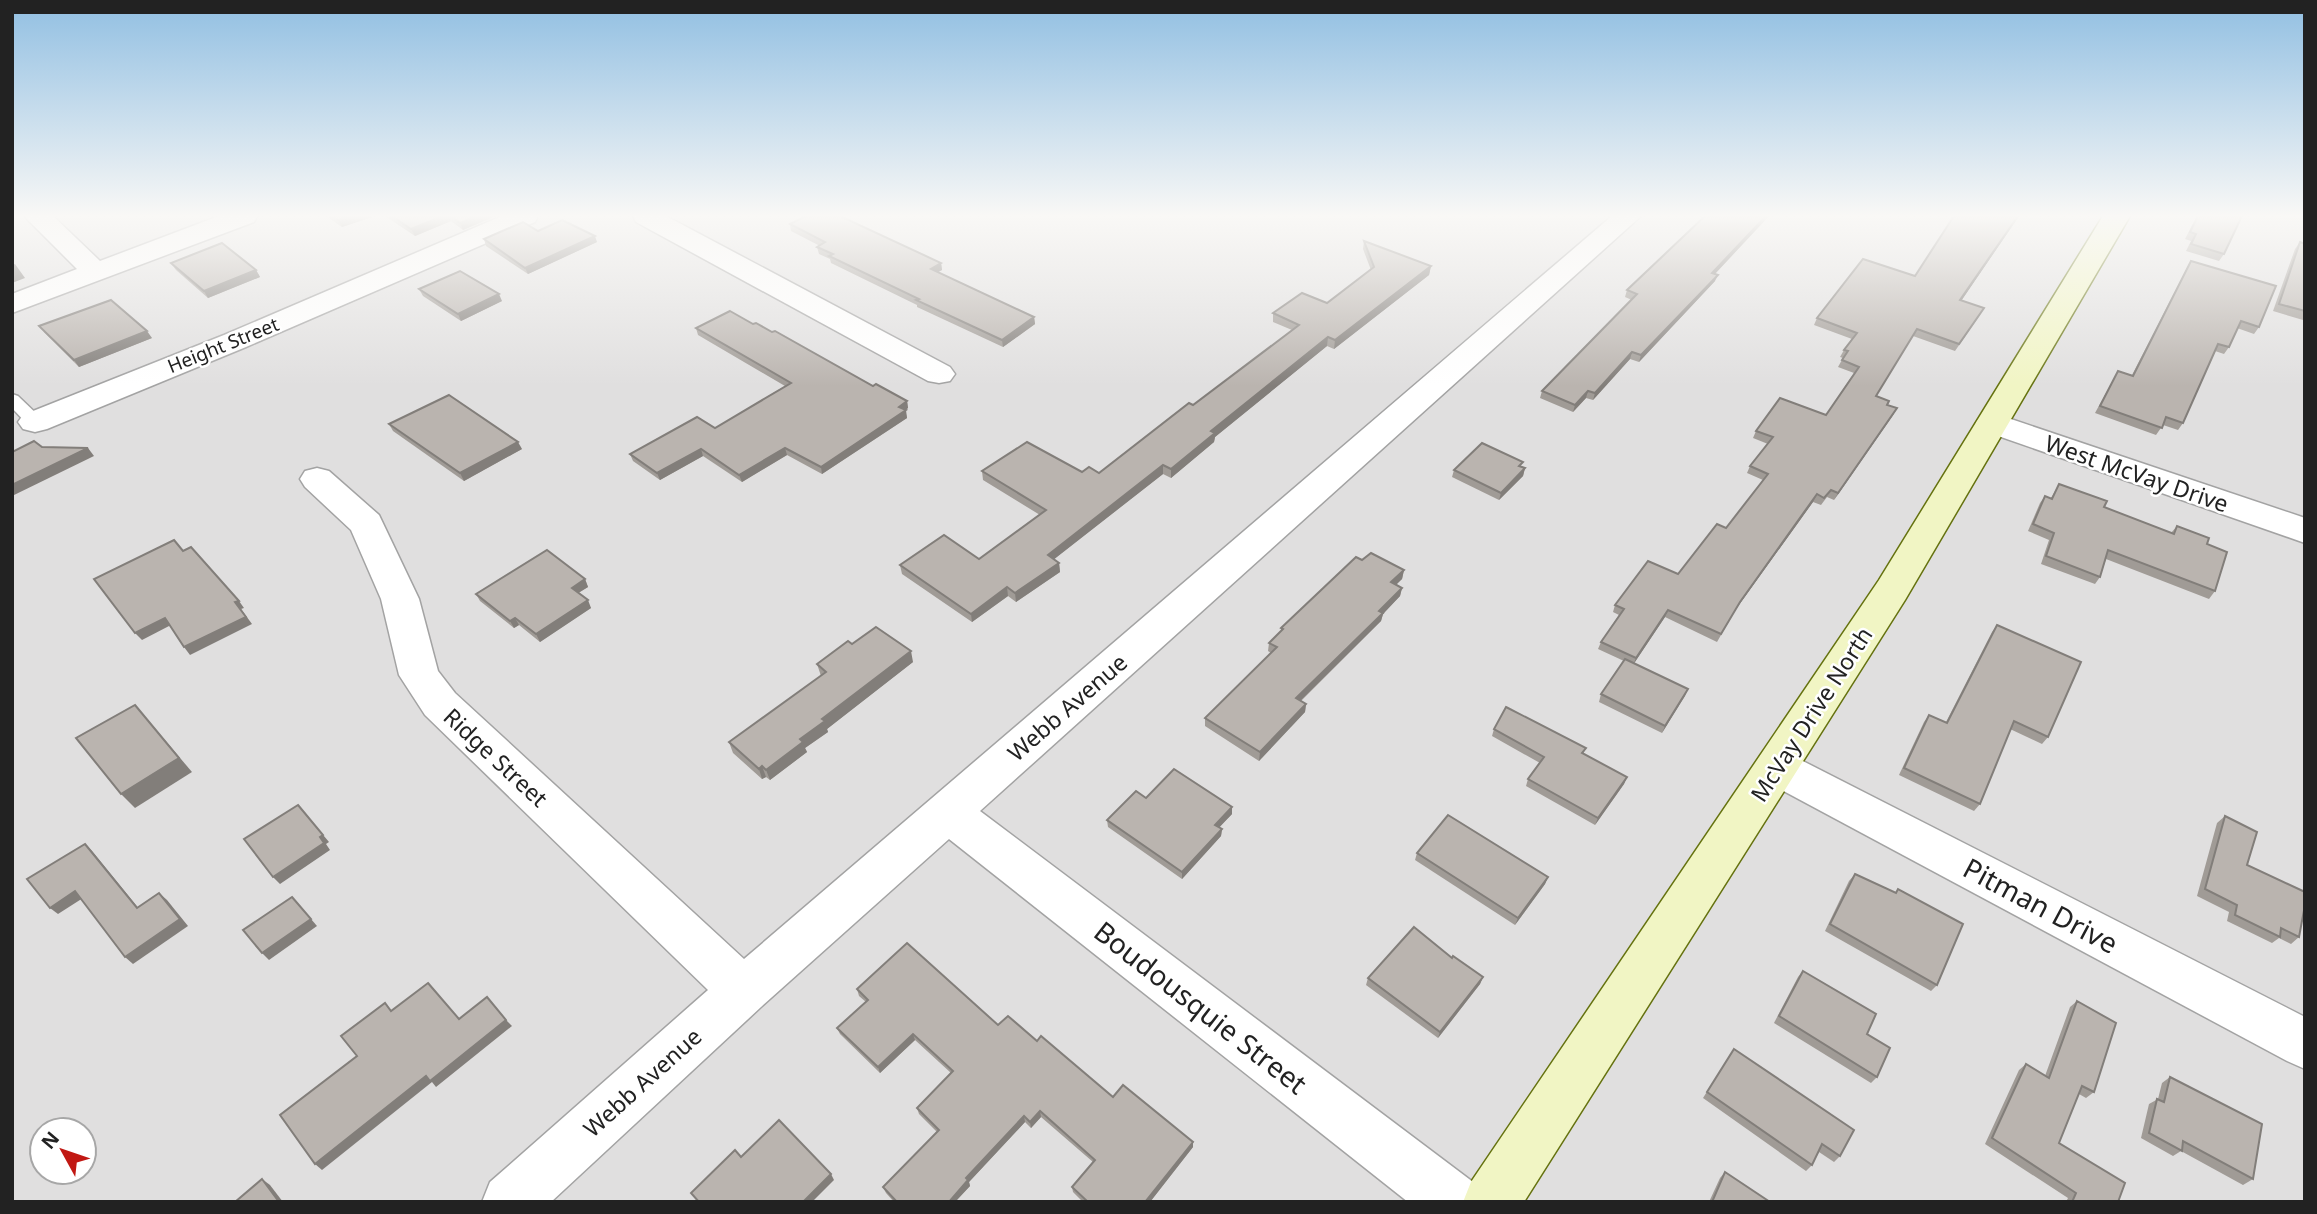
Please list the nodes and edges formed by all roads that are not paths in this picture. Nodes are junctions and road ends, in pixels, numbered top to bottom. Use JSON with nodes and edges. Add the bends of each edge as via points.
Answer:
{"nodes":[{"id":1,"x":97,"y":273,"type":"edge"},
{"id":2,"x":394,"y":273,"type":"edge"},
{"id":3,"x":751,"y":273,"type":"edge"},
{"id":4,"x":1563,"y":273,"type":"edge"},
{"id":5,"x":2083,"y":273,"type":"edge"},
{"id":6,"x":12,"y":304,"type":"edge"},
{"id":7,"x":939,"y":374,"type":"dead end"},
{"id":8,"x":12,"y":400,"type":"edge"},
{"id":9,"x":35,"y":422,"type":"joint"},
{"id":10,"x":1993,"y":423,"type":"junction"},
{"id":11,"x":317,"y":479,"type":"dead end"},
{"id":12,"x":2293,"y":527,"type":"edge"},
{"id":13,"x":1776,"y":767,"type":"junction"},
{"id":14,"x":948,"y":812,"type":"junction"},
{"id":15,"x":743,"y":991,"type":"junction"},
{"id":16,"x":2305,"y":1044,"type":"edge"},
{"id":17,"x":510,"y":1202,"type":"edge"},
{"id":18,"x":1453,"y":1202,"type":"edge"},
{"id":19,"x":1491,"y":1202,"type":"edge"}],
"edges":[{"from":1,"to":6,"type":"street"},
{"from":2,"to":9,"type":"street","name":"Height Street"},
{"from":3,"to":7,"type":"street"},
{"from":4,"to":14,"type":"street","name":"Webb Avenue"},
{"from":5,"to":10,"type":"street","name":"McVay Drive North"},
{"from":8,"to":9,"type":"lane"},
{"from":10,"to":12,"type":"street","name":"West McVay Drive"},
{"from":10,"to":13,"type":"street","name":"McVay Drive North","via":[[1892,590]]},
{"from":11,"to":15,"type":"street","name":"Ridge Street","via":[[366,524],[400,599],[419,675],[440,704]]},
{"from":13,"to":16,"type":"street","name":"Pitman Drive"},
{"from":13,"to":19,"type":"street","name":"McVay Drive North"},
{"from":14,"to":15,"type":"street","name":"Webb Avenue"},
{"from":14,"to":18,"type":"street","name":"Boudousquie Street"},
{"from":15,"to":17,"type":"street","name":"Webb Avenue"}]}
